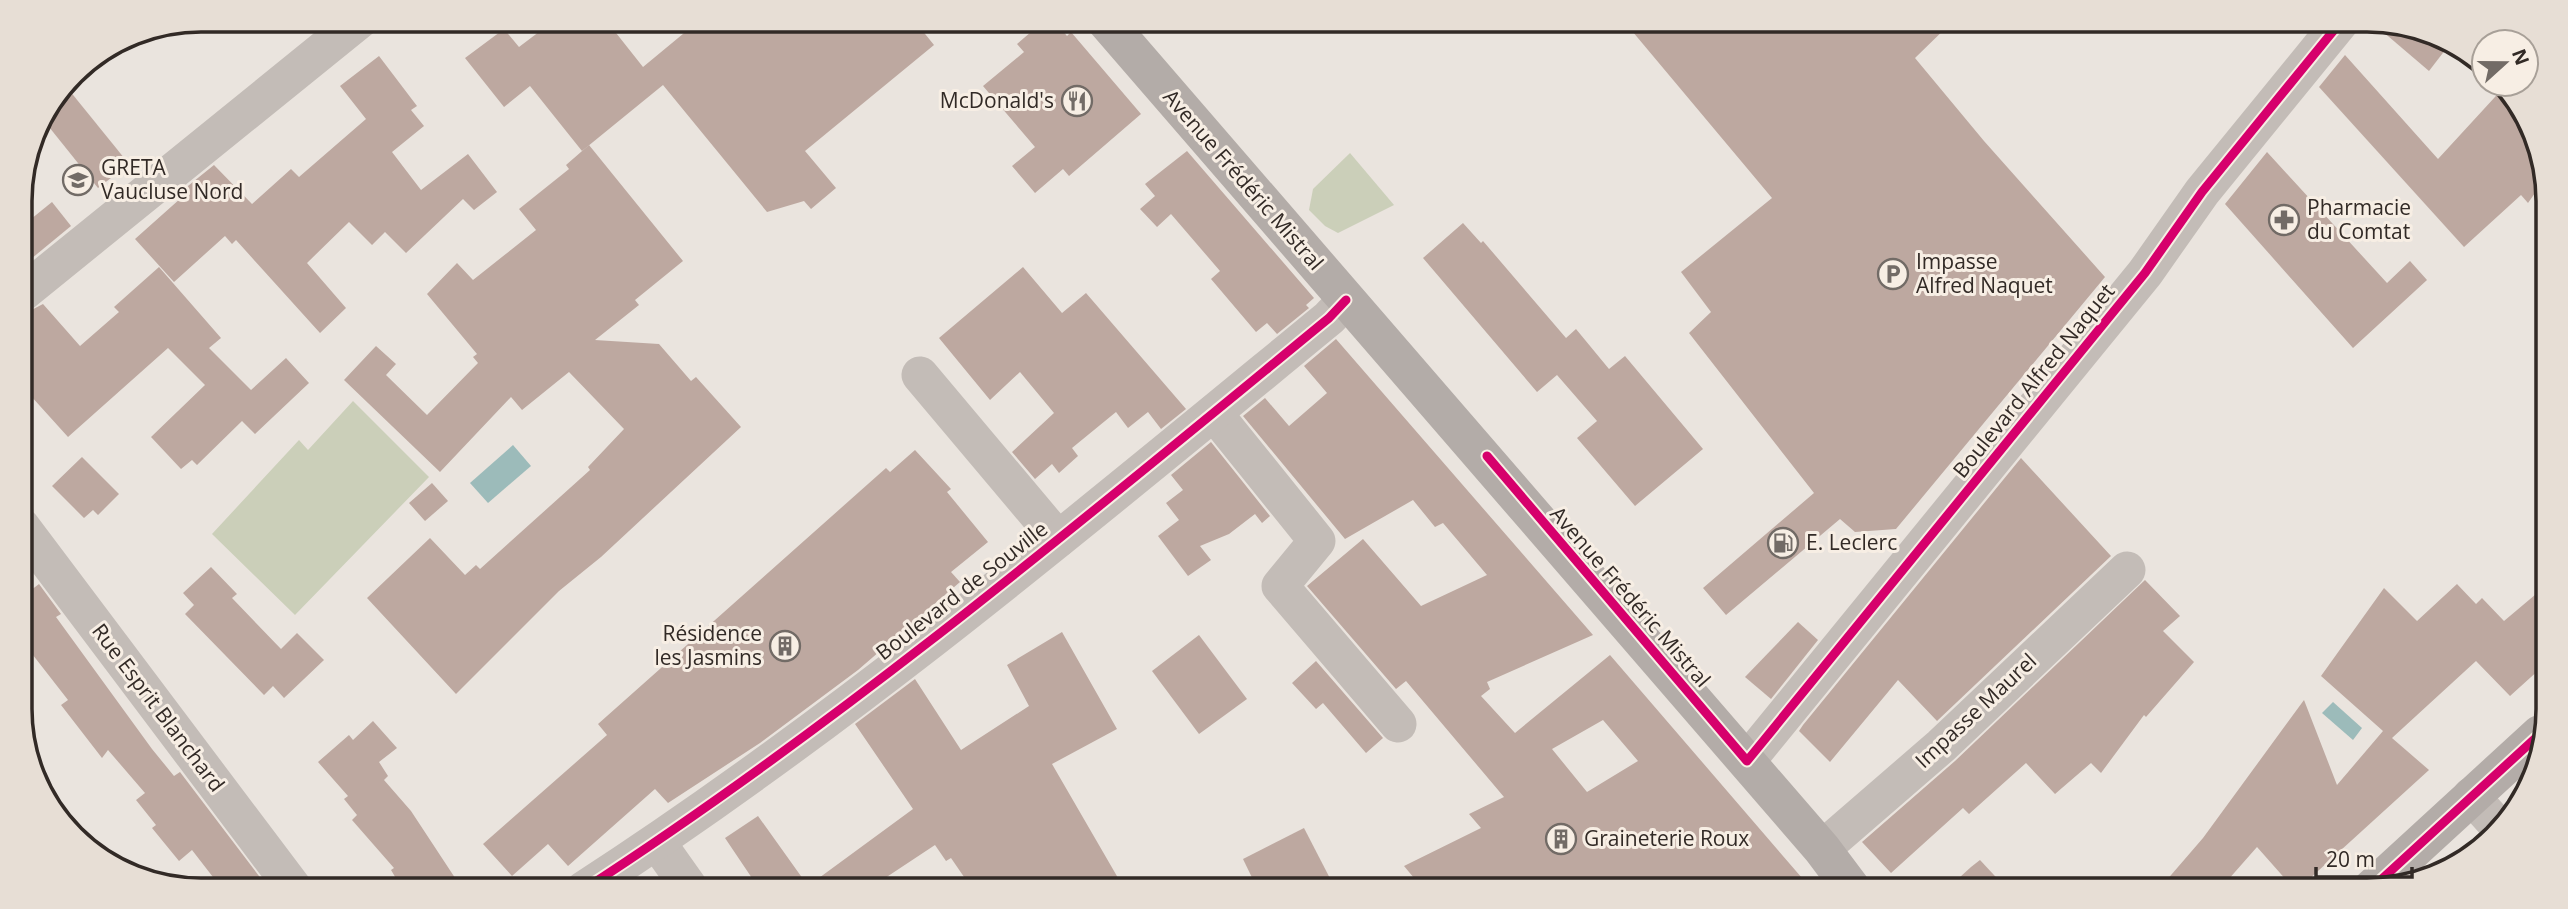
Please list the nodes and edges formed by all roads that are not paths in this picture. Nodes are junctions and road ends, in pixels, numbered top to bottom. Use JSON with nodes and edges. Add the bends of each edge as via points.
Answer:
{"nodes":[{"id":1,"x":345,"y":32,"type":"edge"},
{"id":2,"x":1115,"y":32,"type":"edge"},
{"id":3,"x":2332,"y":32,"type":"edge"},
{"id":4,"x":32,"y":285,"type":"edge"},
{"id":5,"x":1346,"y":300,"type":"junction"},
{"id":6,"x":920,"y":375,"type":"dead end"},
{"id":7,"x":1214,"y":413,"type":"junction"},
{"id":8,"x":32,"y":539,"type":"edge"},
{"id":9,"x":1058,"y":540,"type":"junction"},
{"id":10,"x":2127,"y":570,"type":"dead end"},
{"id":11,"x":1398,"y":724,"type":"dead end"},
{"id":12,"x":2533,"y":740,"type":"edge"},
{"id":13,"x":1747,"y":761,"type":"junction"},
{"id":14,"x":2471,"y":796,"type":"junction"},
{"id":15,"x":2494,"y":821,"type":"edge"},
{"id":16,"x":657,"y":842,"type":"junction"},
{"id":17,"x":1822,"y":849,"type":"junction"},
{"id":18,"x":2385,"y":876,"type":"edge"},
{"id":19,"x":1842,"y":877,"type":"edge"},
{"id":20,"x":286,"y":878,"type":"edge"},
{"id":21,"x":602,"y":878,"type":"edge"},
{"id":22,"x":682,"y":878,"type":"edge"}],
"edges":[{"from":1,"to":4,"type":"street"},
{"from":2,"to":5,"type":"main road","name":"Avenue Frédéric Mistral"},
{"from":3,"to":13,"type":"street","name":"Boulevard Alfred Naquet","via":[[2202,192],[2145,273]]},
{"from":5,"to":7,"type":"street","name":"Boulevard de Souville"},
{"from":5,"to":13,"type":"main road","name":"Avenue Frédéric Mistral","via":[[1487,456]]},
{"from":6,"to":9,"type":"street"},
{"from":7,"to":9,"type":"street","name":"Boulevard de Souville"},
{"from":7,"to":11,"type":"street","via":[[1317,541],[1280,586]]},
{"from":8,"to":20,"type":"street","name":"Rue Esprit Blanchard"},
{"from":9,"to":16,"type":"street","name":"Boulevard de Souville","via":[[748,778]]},
{"from":10,"to":17,"type":"street","name":"Impasse Maurel","via":[[1941,746]]},
{"from":12,"to":14,"type":"main road"},
{"from":13,"to":17,"type":"main road","name":"Avenue Frédéric Mistral"},
{"from":14,"to":15,"type":"street"},
{"from":14,"to":18,"type":"main road"},
{"from":16,"to":21,"type":"street","name":"Boulevard de Souville"},
{"from":16,"to":22,"type":"street"},
{"from":17,"to":19,"type":"main road","name":"Avenue Frédéric Mistral"}]}
